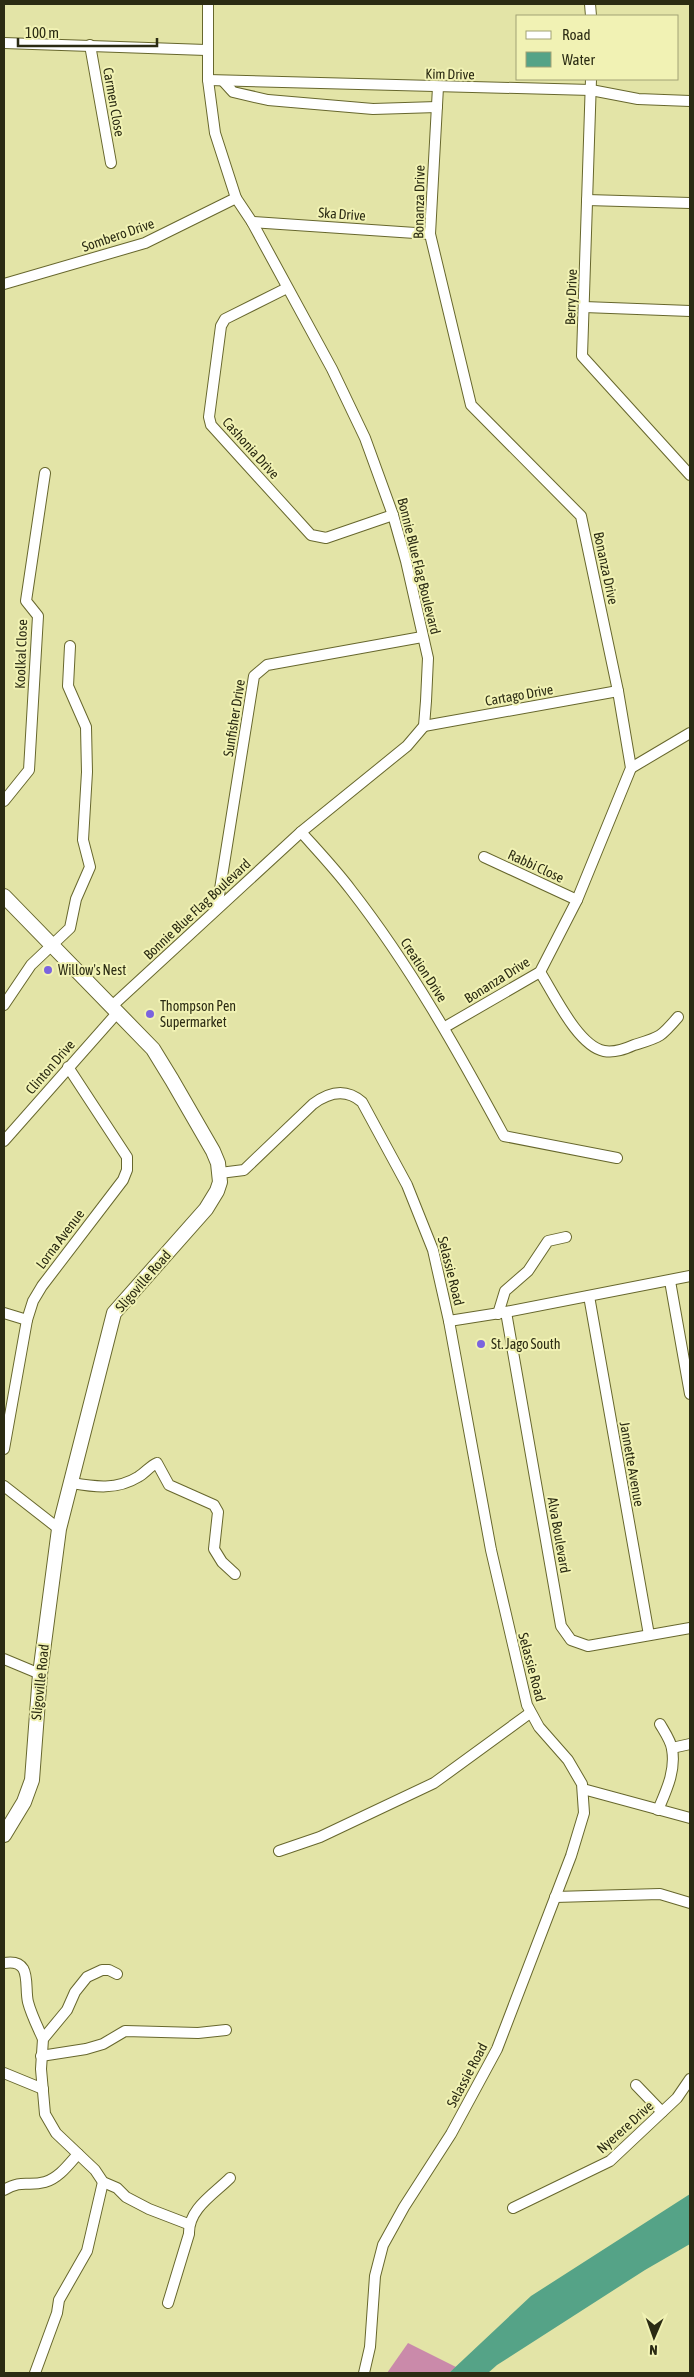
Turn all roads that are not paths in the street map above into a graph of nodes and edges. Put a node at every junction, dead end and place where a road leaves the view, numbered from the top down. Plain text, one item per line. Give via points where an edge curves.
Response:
1 (208, 4) edge
2 (4, 43) edge
3 (90, 45) junction
4 (206, 50) junction
5 (208, 80) junction
6 (591, 80) edge
7 (222, 81) junction
8 (438, 87) junction
9 (591, 90) junction
10 (690, 100) edge
11 (437, 107) junction
12 (111, 163) dead end
13 (236, 198) junction
14 (587, 200) junction
15 (690, 203) edge
16 (252, 222) junction
17 (430, 234) junction
18 (4, 284) edge
19 (287, 288) junction
20 (584, 308) junction
21 (690, 311) edge
22 (45, 473) dead end
23 (690, 475) edge
24 (394, 515) junction
25 (422, 636) junction
26 (70, 646) dead end
27 (618, 691) junction
28 (424, 726) junction
29 (690, 733) edge
30 (631, 768) junction
31 (4, 801) edge
32 (301, 832) junction
33 (484, 857) dead end
34 (5, 900) edge
35 (577, 900) junction
36 (217, 908) junction
37 (52, 945) junction
38 (540, 972) junction
39 (4, 1005) edge
40 (115, 1009) junction
41 (678, 1017) dead end
42 (445, 1027) junction
43 (68, 1067) junction
44 (4, 1141) edge
45 (617, 1158) dead end
46 (220, 1173) junction
47 (566, 1237) dead end
48 (690, 1276) edge
49 (670, 1281) junction
50 (589, 1296) junction
51 (4, 1313) edge
52 (502, 1313) junction
53 (27, 1320) junction
54 (449, 1321) junction
55 (690, 1394) edge
56 (4, 1449) edge
57 (72, 1483) junction
58 (4, 1486) edge
59 (59, 1529) junction
60 (235, 1574) dead end
61 (690, 1628) edge
62 (648, 1636) junction
63 (4, 1659) edge
64 (40, 1674) junction
65 (530, 1712) junction
66 (660, 1724) dead end
67 (690, 1744) edge
68 (672, 1748) junction
69 (583, 1789) junction
70 (658, 1810) junction
71 (690, 1818) edge
72 (4, 1834) edge
73 (279, 1851) dead end
74 (555, 1897) junction
75 (690, 1903) edge
76 (4, 1963) edge
77 (117, 1974) dead end
78 (226, 2030) dead end
79 (43, 2039) junction
80 (41, 2056) junction
81 (4, 2073) edge
82 (690, 2079) edge
83 (636, 2085) dead end
84 (43, 2089) junction
85 (662, 2112) junction
86 (78, 2154) junction
87 (230, 2178) dead end
88 (103, 2182) junction
89 (4, 2190) edge
90 (513, 2208) dead end
91 (188, 2224) junction
92 (168, 2303) dead end
93 (35, 2373) edge
94 (364, 2373) edge

1 - 4 street, Bonnie Blue Flag Boulevard
2 - 3 street
3 - 4 street
3 - 12 street, Carmen Close
4 - 5 street, Bonnie Blue Flag Boulevard
5 - 7 street, Kim Drive
5 - 13 street, Bonnie Blue Flag Boulevard via 215,133
6 - 9 street, Berry Drive
7 - 8 street, Kim Drive
7 - 11 street via 233,92 268,100 373,109
8 - 9 street, Kim Drive
8 - 11 street, Bonanza Drive
9 - 10 street, Kim Drive via 638,99
9 - 14 street, Berry Drive
11 - 17 street, Bonanza Drive
13 - 16 street, Bonnie Blue Flag Boulevard
13 - 18 street, Sombero Drive via 145,243
14 - 15 street
14 - 20 street, Berry Drive
16 - 17 street, Ska Drive
16 - 19 street, Bonnie Blue Flag Boulevard
17 - 27 street, Bonanza Drive via 471,405 581,516
19 - 24 street, Bonnie Blue Flag Boulevard via 332,369 365,438
19 - 24 street, Cashonia Drive via 224,319 210,425 311,535 326,538
20 - 21 street
20 - 23 street, Berry Drive via 582,356
22 - 31 street, Koolkal Close via 26,600 38,616 29,770
24 - 25 street, Bonnie Blue Flag Boulevard
25 - 28 street, Bonnie Blue Flag Boulevard via 428,658
25 - 36 street, Sunfisher Drive via 267,665 258,670 254,676
26 - 37 street via 68,686 86,727 83,840 90,867 76,899 70,928
27 - 28 street, Cartago Drive
27 - 30 street, Bonanza Drive
28 - 32 street, Bonnie Blue Flag Boulevard via 407,746
29 - 30 street
30 - 35 street, Bonanza Drive
32 - 36 street, Bonnie Blue Flag Boulevard
32 - 42 street, Creation Drive via 351,889
33 - 35 street, Rabbi Close
34 - 37 street
35 - 38 street, Bonanza Drive
36 - 40 street, Bonnie Blue Flag Boulevard
37 - 39 street via 31,965
37 - 40 street
38 - 41 street via 581,1036 592,1046 605,1051 618,1051 661,1036
38 - 42 street, Bonanza Drive
40 - 43 street, Clinton Drive
40 - 46 street via 153,1049 214,1151
42 - 45 street, Creation Drive via 504,1136
43 - 44 street, Clinton Drive
43 - 53 street, Lorna Avenue via 127,1158 127,1170 123,1180 42,1286
46 - 54 street, Selassie Road via 244,1170 324,1095 343,1093 357,1098 407,1184 422,1217
46 - 57 street, Sligoville Road via 217,1192 206,1209 114,1312
47 - 52 street via 548,1241 528,1271 505,1291
48 - 49 street
49 - 50 street
49 - 55 street
50 - 52 street
50 - 62 street, Jannette Avenue
51 - 53 street
52 - 54 street
52 - 62 street, Alva Boulevard via 561,1626 571,1640 588,1646
53 - 56 street, Lorna Avenue
54 - 65 street, Selassie Road via 491,1550
57 - 59 street, Sligoville Road
57 - 60 street via 91,1487 128,1484 158,1463 169,1485 214,1505 218,1512 214,1549
58 - 59 street
59 - 64 street, Sligoville Road
61 - 62 street, Alva Boulevard
63 - 64 street
64 - 72 street, Sligoville Road via 32,1780 24,1802
65 - 69 street, Selassie Road via 568,1760
65 - 73 street via 434,1783 320,1837
66 - 68 street
67 - 68 street
68 - 70 street via 673,1767 669,1785
69 - 70 street
69 - 74 street, Selassie Road via 584,1813
70 - 71 street
74 - 75 street via 660,1894
74 - 94 street, Selassie Road via 486,2072 383,2245 376,2270 370,2347
76 - 79 street via 16,1963 22,1967 28,1987 28,2005
77 - 79 street via 102,1970 88,1977
78 - 80 street via 198,2033 125,2031 103,2044
79 - 80 street
80 - 84 street
81 - 84 street
82 - 85 street, Nyerere Drive
83 - 85 street
84 - 86 street via 45,2114 50,2124
85 - 90 street, Nyerere Drive via 610,2162
86 - 88 street
86 - 89 street via 58,2175 46,2182 21,2182
87 - 91 street via 207,2196
88 - 91 street via 149,2209
88 - 93 street via 87,2250 59,2300 58,2313
91 - 92 street via 189,2234

